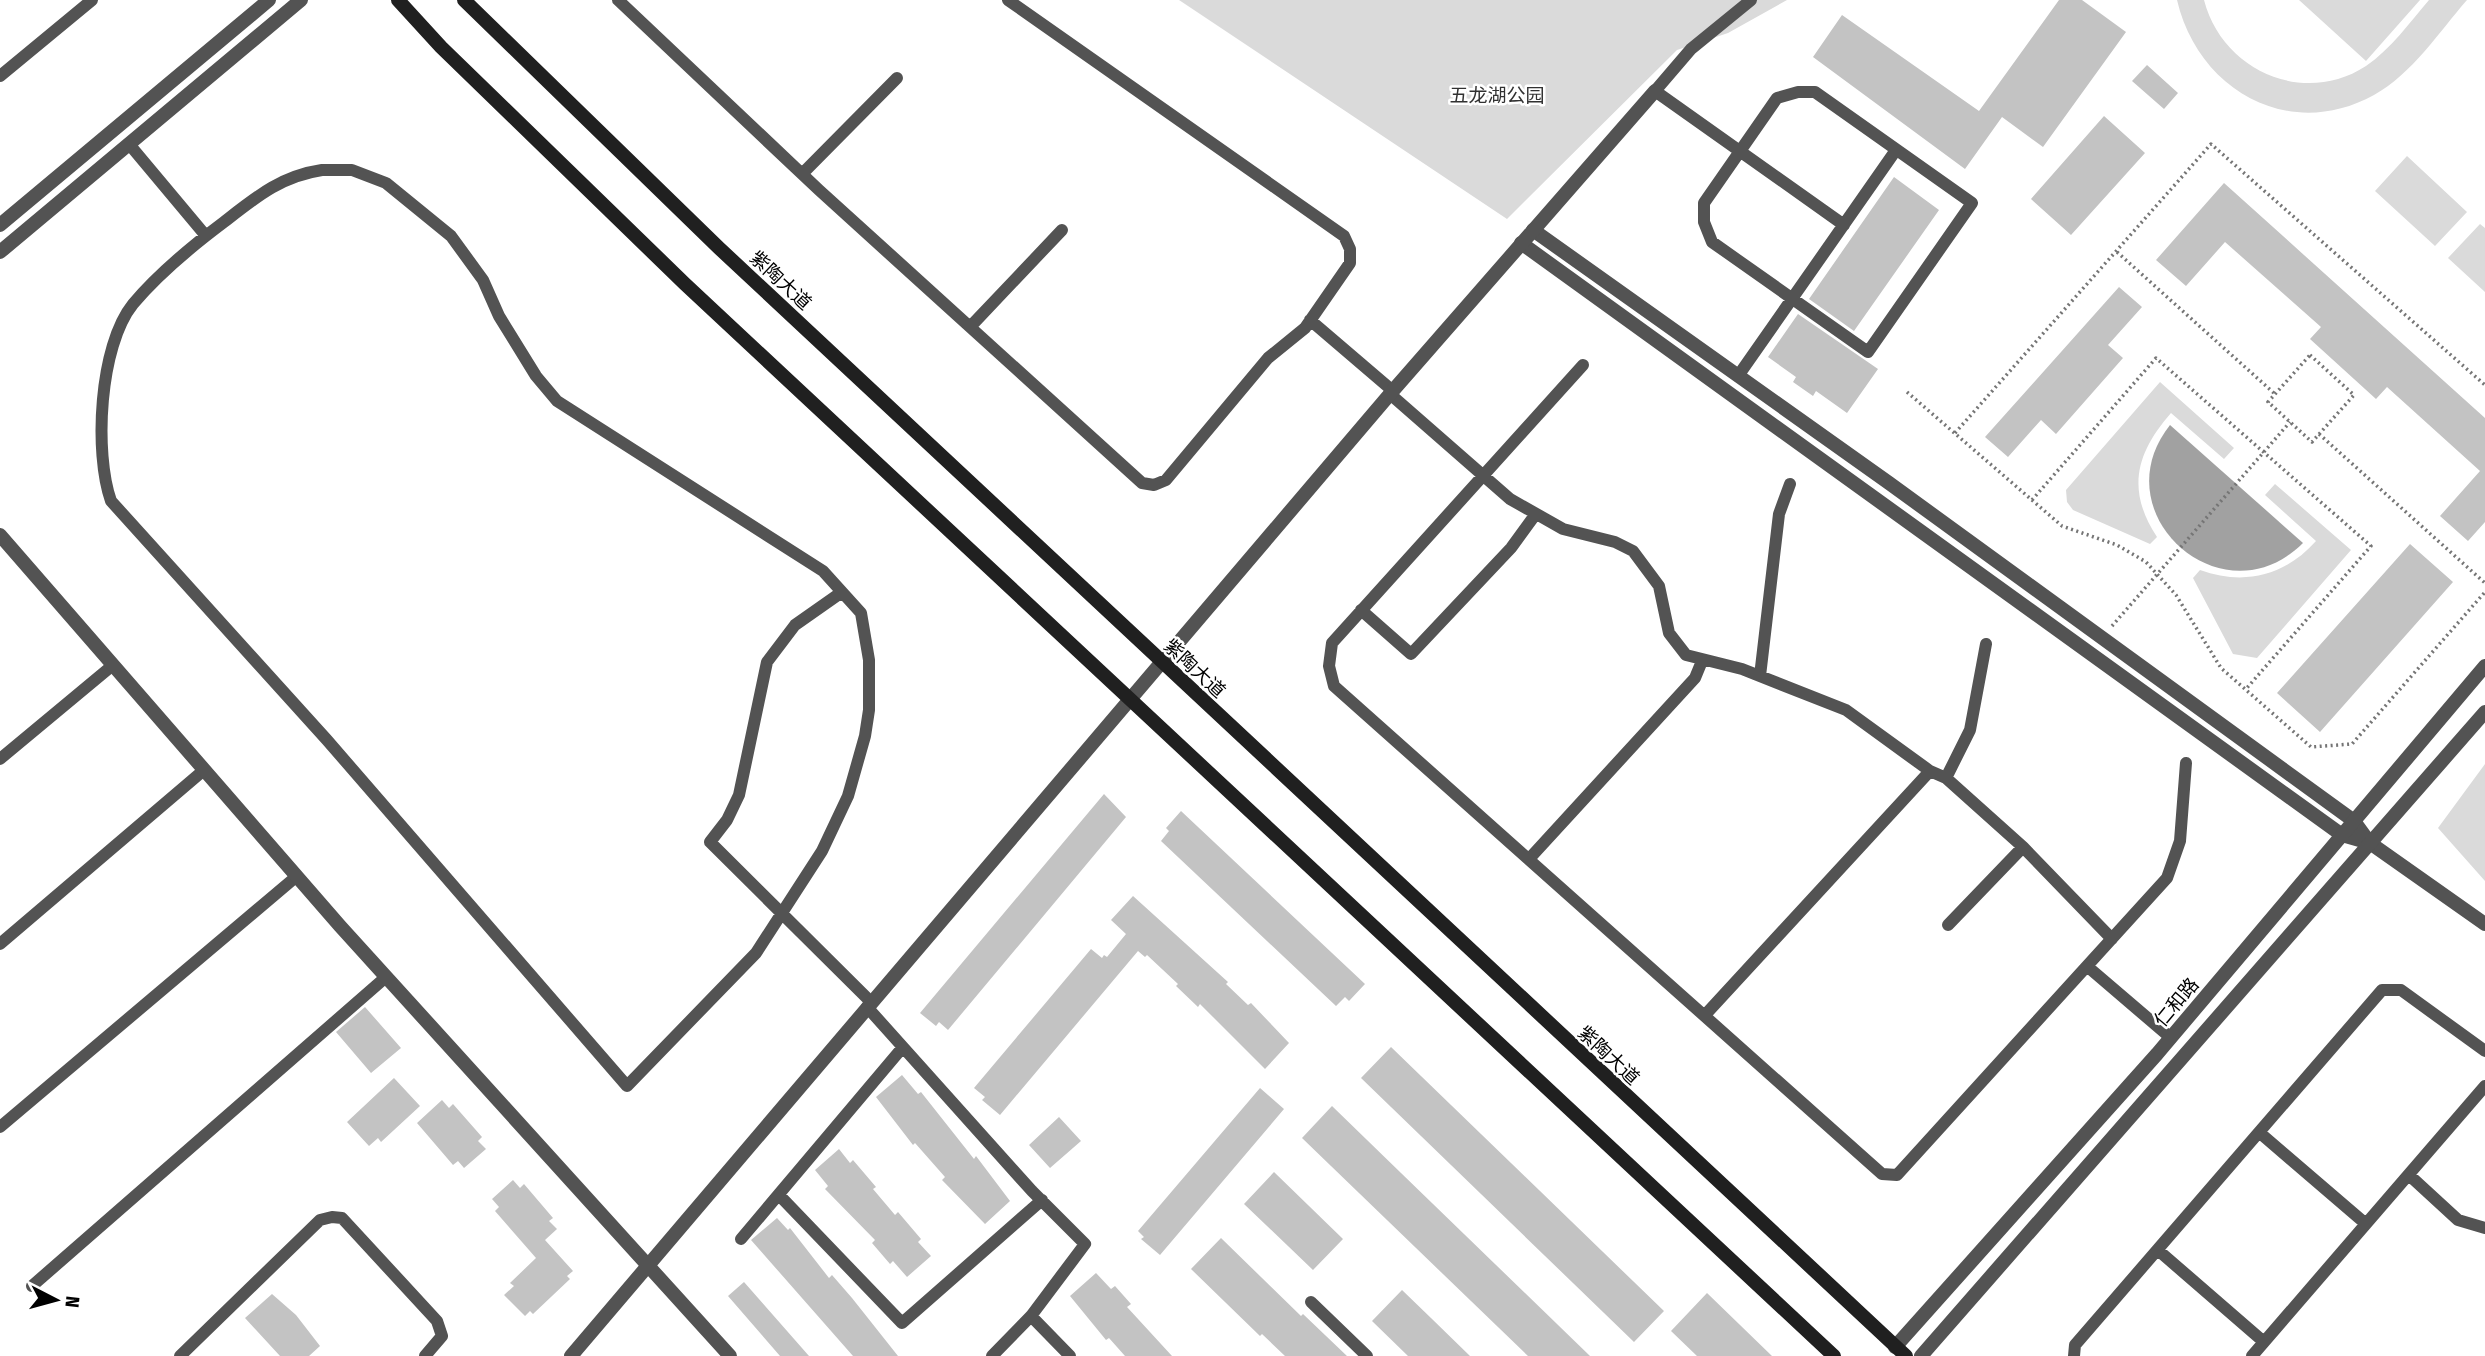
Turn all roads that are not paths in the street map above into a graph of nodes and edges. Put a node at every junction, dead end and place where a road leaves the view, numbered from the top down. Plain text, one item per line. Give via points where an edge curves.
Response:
1 (92, 0) edge
2 (269, 0) edge
3 (301, 0) edge
4 (398, 0) edge
5 (464, 0) edge
6 (618, 0) edge
7 (1008, 0) edge
8 (1751, 0) edge
9 (0, 76) edge
10 (897, 78) dead end
11 (1655, 91) junction
12 (130, 144) junction
13 (1896, 150) junction
14 (1740, 151) junction
15 (802, 174) junction
16 (0, 225) edge
17 (1844, 225) junction
18 (1062, 230) dead end
19 (1533, 230) junction
20 (205, 236) junction
21 (1521, 243) junction
22 (0, 251) edge
23 (1792, 299) junction
24 (1310, 320) junction
25 (971, 327) junction
26 (1583, 365) dead end
27 (1738, 376) junction
28 (1392, 393) junction
29 (1483, 475) junction
30 (1790, 484) dead end
31 (1535, 514) junction
32 (0, 535) edge
33 (842, 592) junction
34 (1361, 610) junction
35 (1986, 644) dead end
36 (1702, 661) junction
37 (1161, 663) junction
38 (113, 665) junction
39 (2485, 666) edge
40 (1760, 676) junction
41 (1129, 700) junction
42 (2485, 712) edge
43 (0, 758) edge
44 (2186, 763) dead end
45 (204, 770) junction
46 (1930, 771) junction
47 (1946, 778) junction
48 (2354, 821) junction
49 (2342, 835) junction
50 (2370, 844) junction
51 (2023, 847) junction
52 (1529, 859) junction
53 (296, 876) junction
54 (782, 914) junction
55 (2485, 924) edge
56 (1948, 925) dead end
57 (2112, 939) junction
58 (0, 944) edge
59 (2088, 967) junction
60 (386, 977) junction
61 (869, 1005) junction
62 (1704, 1015) junction
63 (2171, 1038) junction
64 (903, 1047) junction
65 (2485, 1051) edge
66 (2485, 1086) edge
67 (0, 1128) edge
68 (2260, 1133) junction
69 (2409, 1175) junction
70 (779, 1195) junction
71 (1042, 1200) junction
72 (2366, 1224) junction
73 (2485, 1228) edge
74 (741, 1239) dead end
75 (2159, 1251) junction
76 (648, 1265) junction
77 (32, 1286) dead end
78 (1311, 1301) dead end
79 (1031, 1316) junction
80 (2264, 1342) junction
81 (1896, 1353) edge
82 (180, 1356) edge
83 (425, 1356) edge
84 (571, 1356) edge
85 (730, 1356) edge
86 (992, 1356) edge
87 (1070, 1356) edge
88 (1367, 1356) edge
89 (1834, 1356) edge
90 (1921, 1356) edge
91 (2074, 1356) edge
92 (2252, 1356) edge

1 - 9 lane
2 - 16 street
3 - 12 street
4 - 41 main road via 584,187
5 - 37 main road, 紫陶大道 via 719,248
6 - 15 lane
7 - 24 lane via 1344,236 1350,263
8 - 11 lane via 1691,49
10 - 15 lane
11 - 14 lane
11 - 19 street
12 - 20 lane
12 - 22 street
13 - 14 lane via 1815,92 1807,92 1777,97
13 - 17 lane
13 - 23 lane via 1972,203 1924,272 1868,352
14 - 17 lane
14 - 23 lane via 1703,203 1707,232 1712,242
15 - 25 lane
17 - 23 lane
18 - 25 lane
19 - 21 street
19 - 27 street
20 - 33 lane via 289,177 352,170 386,183 452,236 483,280 536,376 557,401 823,570
20 - 54 lane via 131,306 113,347 104,388 100,457 111,501 327,740 627,1086 756,953
21 - 28 street
21 - 49 street
23 - 27 lane
24 - 25 lane via 1268,358 1166,480 1154,485 1142,483
24 - 28 lane
26 - 29 lane
27 - 48 street
28 - 29 lane
28 - 37 street
29 - 31 lane
29 - 34 lane
30 - 40 lane via 1779,514
31 - 34 lane via 1511,548 1411,654
31 - 36 lane via 1633,551 1659,586 1673,641
32 - 38 street
33 - 54 lane via 861,613 866,636 870,683 865,736 835,824
33 - 54 lane via 795,625 767,662 739,795 710,842
34 - 52 lane via 1332,643 1329,666 1334,686
35 - 47 lane via 1970,730
36 - 40 lane
36 - 52 lane via 1695,678
37 - 41 street
37 - 81 main road, 紫陶大道
38 - 43 lane
38 - 45 street
39 - 48 street, 仁和路
40 - 46 lane via 1846,710
41 - 61 street
41 - 89 main road
42 - 50 street
44 - 57 lane via 2182,827 2172,867
45 - 53 street
45 - 58 lane
46 - 47 lane
46 - 62 lane
47 - 51 lane
48 - 49 street, 仁和路
48 - 50 street
49 - 50 street
49 - 63 street, 仁和路
50 - 55 street
50 - 90 street
51 - 56 lane
51 - 57 lane
52 - 62 lane
53 - 60 street
53 - 67 lane
54 - 61 lane
57 - 59 lane
59 - 62 lane via 1897,1175 1882,1174
59 - 63 lane
60 - 76 street
60 - 77 lane
61 - 64 lane
61 - 76 street
63 - 81 street, 仁和路
64 - 70 lane
64 - 71 lane
65 - 68 lane via 2401,990 2382,990
66 - 69 lane
68 - 72 lane
68 - 75 lane
69 - 72 lane
69 - 73 lane via 2458,1220
70 - 71 lane via 902,1323
70 - 74 lane
71 - 79 lane via 1085,1244
72 - 80 lane
75 - 80 lane
75 - 91 lane via 2075,1345
76 - 84 street
76 - 85 street
78 - 88 lane
79 - 86 lane
79 - 87 lane
80 - 92 lane
82 - 83 lane via 320,1220 332,1217 342,1218 437,1321 442,1336

